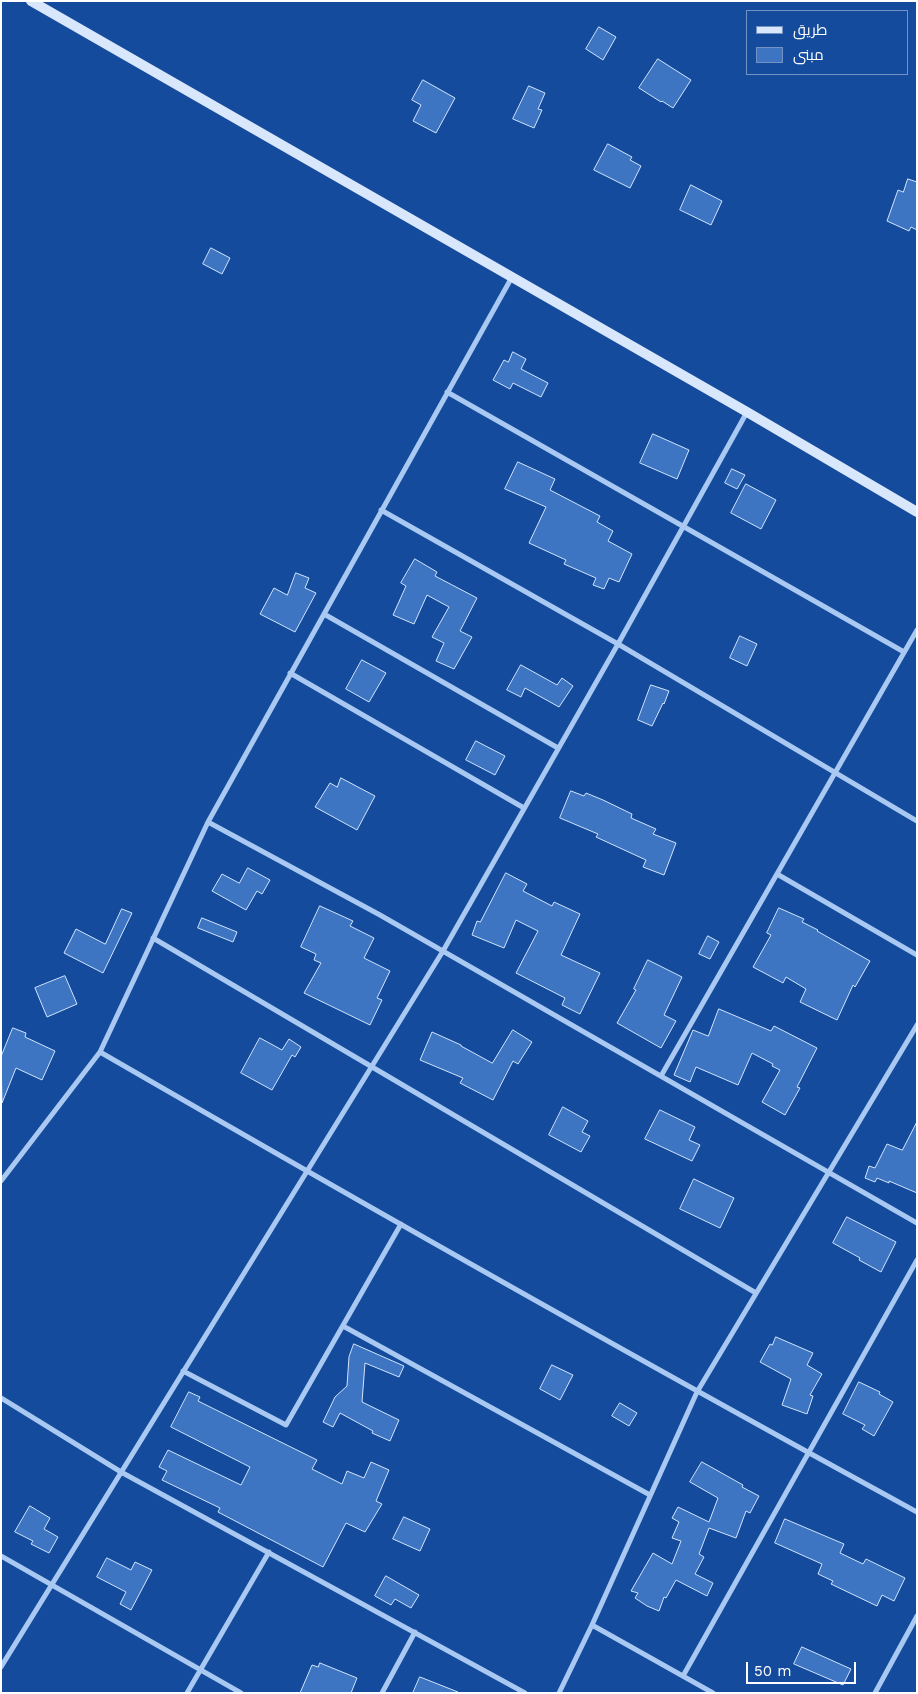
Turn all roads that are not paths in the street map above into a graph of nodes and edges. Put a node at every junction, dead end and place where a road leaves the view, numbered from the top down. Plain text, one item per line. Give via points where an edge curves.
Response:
1 (30, 1) edge
2 (512, 277) junction
3 (448, 392) junction
4 (747, 412) junction
5 (382, 510) junction
6 (917, 512) edge
7 (684, 526) junction
8 (324, 614) junction
9 (917, 630) edge
10 (618, 644) junction
11 (904, 652) junction
12 (290, 673) junction
13 (558, 748) junction
14 (835, 773) junction
15 (524, 808) junction
16 (917, 821) edge
17 (208, 822) junction
18 (777, 874) junction
19 (153, 938) junction
20 (443, 951) junction
21 (917, 955) edge
22 (917, 1025) edge
23 (100, 1052) junction
24 (371, 1066) junction
25 (661, 1076) junction
26 (307, 1172) junction
27 (828, 1172) junction
28 (1, 1181) edge
29 (917, 1223) edge
30 (401, 1224) junction
31 (917, 1260) edge
32 (756, 1293) junction
33 (342, 1326) junction
34 (184, 1371) junction
35 (697, 1392) junction
36 (1, 1398) edge
37 (808, 1453) junction
38 (121, 1472) junction
39 (650, 1495) junction
40 (917, 1512) edge
41 (269, 1552) junction
42 (1, 1556) edge
43 (52, 1585) junction
44 (917, 1616) edge
45 (592, 1625) junction
46 (415, 1632) junction
47 (1, 1666) edge
48 (201, 1670) junction
49 (683, 1676) junction
50 (187, 1693) edge
51 (241, 1693) edge
52 (382, 1693) edge
53 (525, 1693) edge
54 (559, 1693) edge
55 (712, 1693) edge
56 (874, 1693) edge

1 - 2 main road
2 - 3 street
2 - 4 main road
3 - 5 street
3 - 7 street
4 - 6 main road
4 - 7 street
5 - 8 street
5 - 10 street
7 - 10 street
7 - 11 street
8 - 12 street
8 - 13 street
9 - 11 street
10 - 13 street
10 - 14 street
11 - 14 street
12 - 15 street
12 - 17 street
13 - 15 street
14 - 16 street
14 - 18 street
15 - 20 street
17 - 19 street
17 - 20 street
18 - 21 street
18 - 25 street
19 - 23 street
19 - 24 street
20 - 24 street
20 - 25 street
22 - 27 street
23 - 26 street
23 - 28 street
24 - 26 street
24 - 32 street
25 - 27 street
26 - 30 street
26 - 34 street
27 - 29 street
27 - 32 street
30 - 33 street
30 - 35 street
31 - 37 street
32 - 35 street
33 - 34 street via 286,1425
33 - 39 street
34 - 38 street
35 - 37 street
35 - 39 street
36 - 38 street
37 - 40 street
37 - 49 street
38 - 41 street
38 - 43 street
39 - 45 street
41 - 46 street
41 - 48 street
42 - 43 street
43 - 47 street
43 - 48 street
44 - 56 street
45 - 49 street
45 - 54 street
46 - 52 street
46 - 53 street
48 - 50 street
48 - 51 street
49 - 55 street

